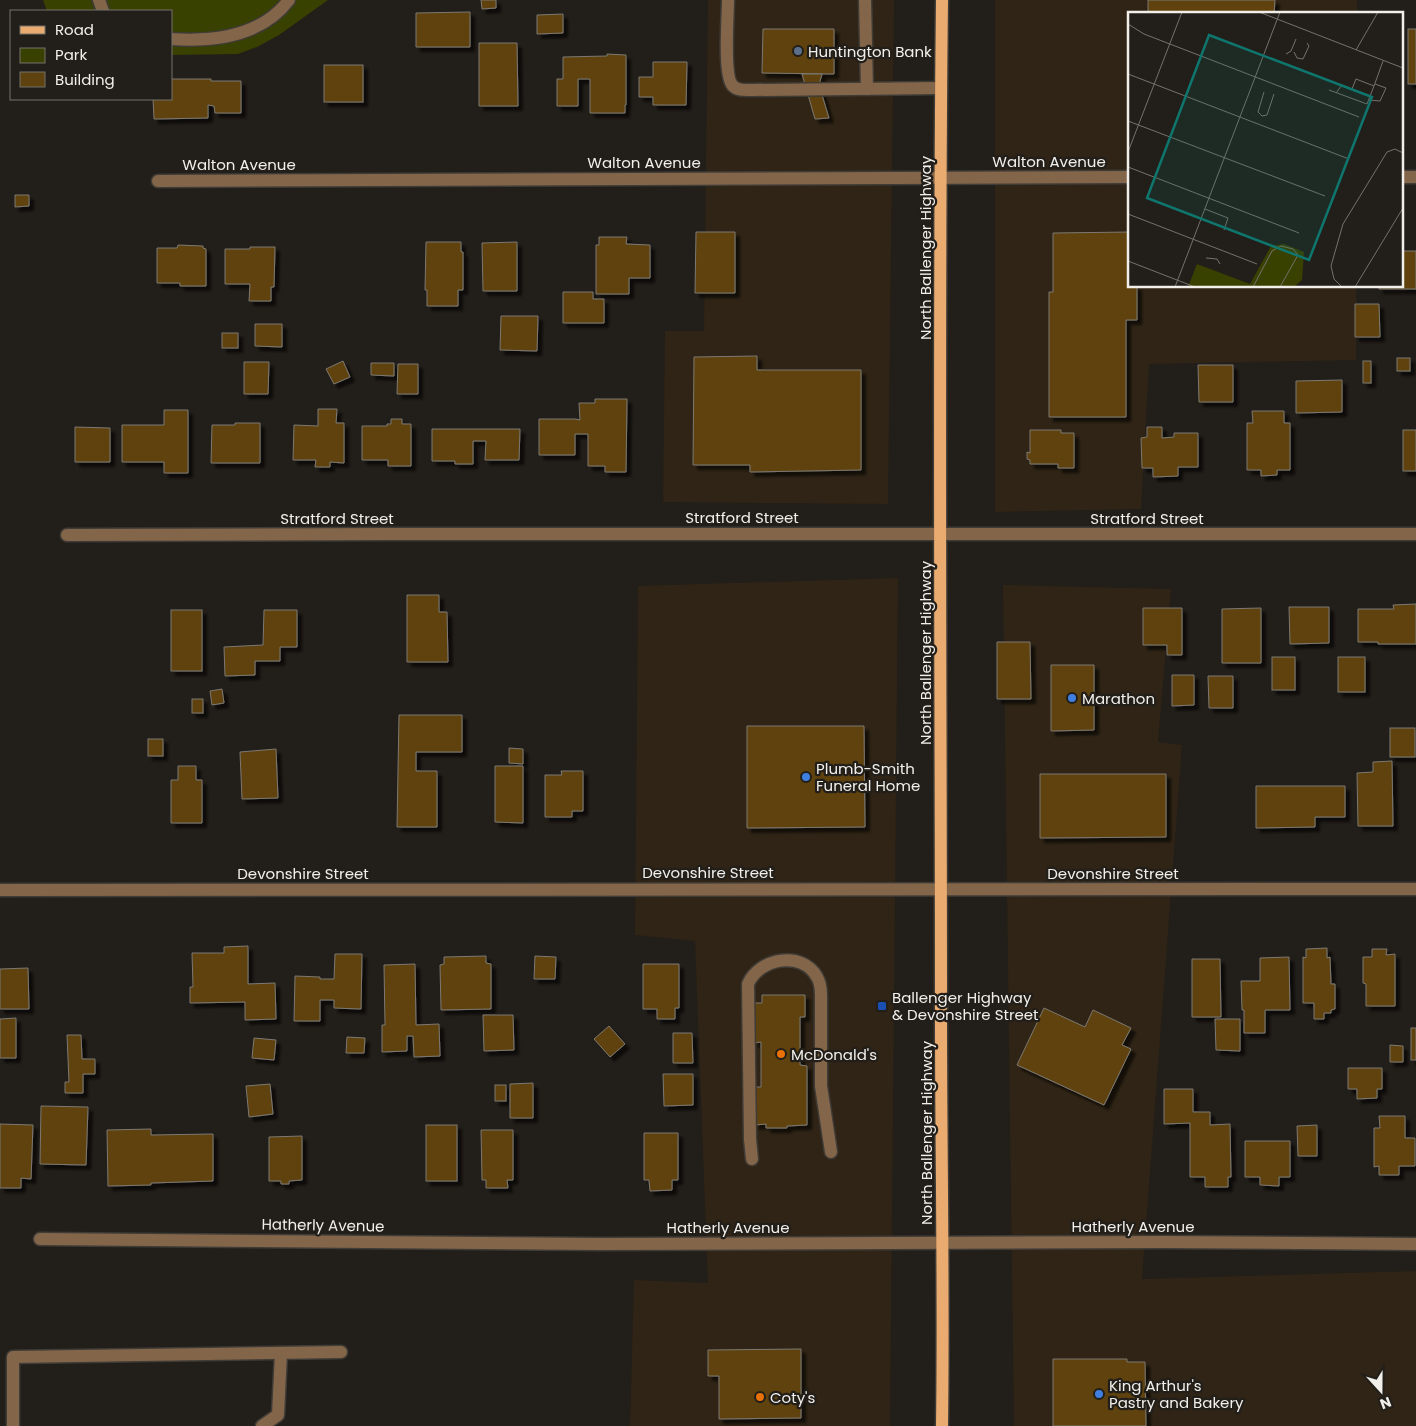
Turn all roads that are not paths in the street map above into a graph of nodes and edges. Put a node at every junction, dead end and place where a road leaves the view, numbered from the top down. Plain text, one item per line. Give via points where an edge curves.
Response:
1 (289, 0) edge
2 (728, 0) edge
3 (865, 0) edge
4 (942, 0) edge
5 (172, 39) edge
6 (941, 88) junction
7 (866, 89) junction
8 (1128, 177) edge
9 (941, 178) junction
10 (158, 180) dead end
11 (941, 534) junction
12 (1416, 534) edge
13 (67, 535) dead end
14 (942, 889) junction
15 (1416, 889) edge
16 (0, 890) edge
17 (831, 1152) dead end
18 (752, 1159) dead end
19 (40, 1239) dead end
20 (943, 1243) junction
21 (1416, 1244) edge
22 (341, 1352) dead end
23 (281, 1353) junction
24 (6, 1398) edge
25 (13, 1426) edge
26 (262, 1426) edge
27 (942, 1426) edge

1 - 5 street via 271,19 246,32 206,39
2 - 7 street via 727,69 730,82 737,89
3 - 7 street
4 - 6 main road, North Ballenger Highway
6 - 7 street
6 - 9 main road, North Ballenger Highway
8 - 9 street, Walton Avenue
9 - 10 street, Walton Avenue
9 - 11 main road, North Ballenger Highway
11 - 12 street, Stratford Street
11 - 13 street, Stratford Street
11 - 14 main road, North Ballenger Highway
14 - 15 street, Devonshire Street
14 - 16 street, Devonshire Street
14 - 20 main road, North Ballenger Highway
17 - 18 street via 821,1086 819,981 809,967 796,961 781,960 759,969 748,984
19 - 20 street, Hatherly Avenue via 602,1244
20 - 21 street, Hatherly Avenue
20 - 27 main road, North Ballenger Highway
22 - 23 street
23 - 24 street via 12,1357
23 - 26 street via 278,1415
24 - 25 street

